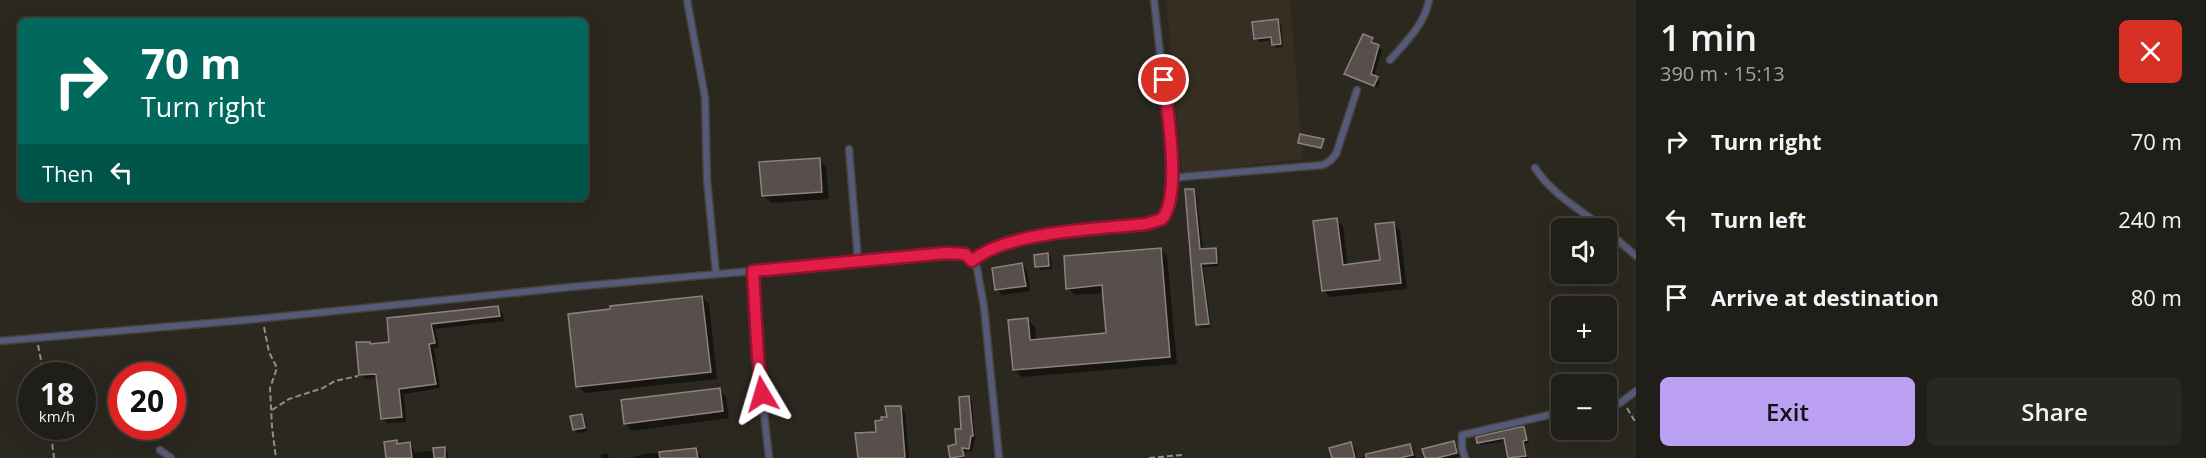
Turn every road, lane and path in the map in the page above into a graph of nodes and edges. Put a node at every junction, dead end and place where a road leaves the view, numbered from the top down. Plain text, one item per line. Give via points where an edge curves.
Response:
1 (687, 0) edge
2 (1154, 0) edge
3 (1429, 0) edge
4 (1390, 60) dead end
5 (1357, 90) dead end
6 (849, 149) dead end
7 (1535, 168) dead end
8 (1172, 179) junction
9 (1590, 218) edge
10 (1617, 239) edge
11 (1636, 256) edge
12 (858, 261) junction
13 (972, 261) junction
14 (753, 271) junction
15 (716, 274) junction
16 (262, 318) junction
17 (37, 338) junction
18 (0, 341) edge
19 (42, 362) edge
20 (358, 376) dead end
21 (1636, 391) edge
22 (1622, 402) junction
23 (1617, 404) edge
24 (272, 410) junction
25 (1551, 415) edge
26 (1636, 423) edge
27 (52, 440) edge
28 (160, 450) dead end
29 (1182, 455) dead end
30 (54, 458) edge
31 (171, 458) edge
32 (276, 458) edge
33 (769, 458) edge
34 (999, 458) edge
35 (1149, 458) edge
36 (1465, 458) edge

1 - 15 lane via 705,97 707,180
2 - 8 lane
3 - 4 lane via 1416,29
5 - 8 lane via 1336,154 1323,165
6 - 12 lane
7 - 9 lane via 1562,198
8 - 13 lane via 1166,214 1153,223 1024,238 984,252
10 - 11 lane
12 - 13 lane via 946,253 965,254
12 - 14 lane
13 - 34 lane via 977,268 984,308
14 - 15 lane
14 - 33 lane
15 - 16 lane
16 - 17 lane
16 - 24 path via 269,352 277,368 270,385
17 - 18 lane
17 - 19 path
20 - 24 path via 289,399
21 - 22 lane
22 - 23 lane
22 - 26 path
24 - 32 path
25 - 36 lane via 1462,435
27 - 30 path
28 - 31 lane
29 - 35 path

